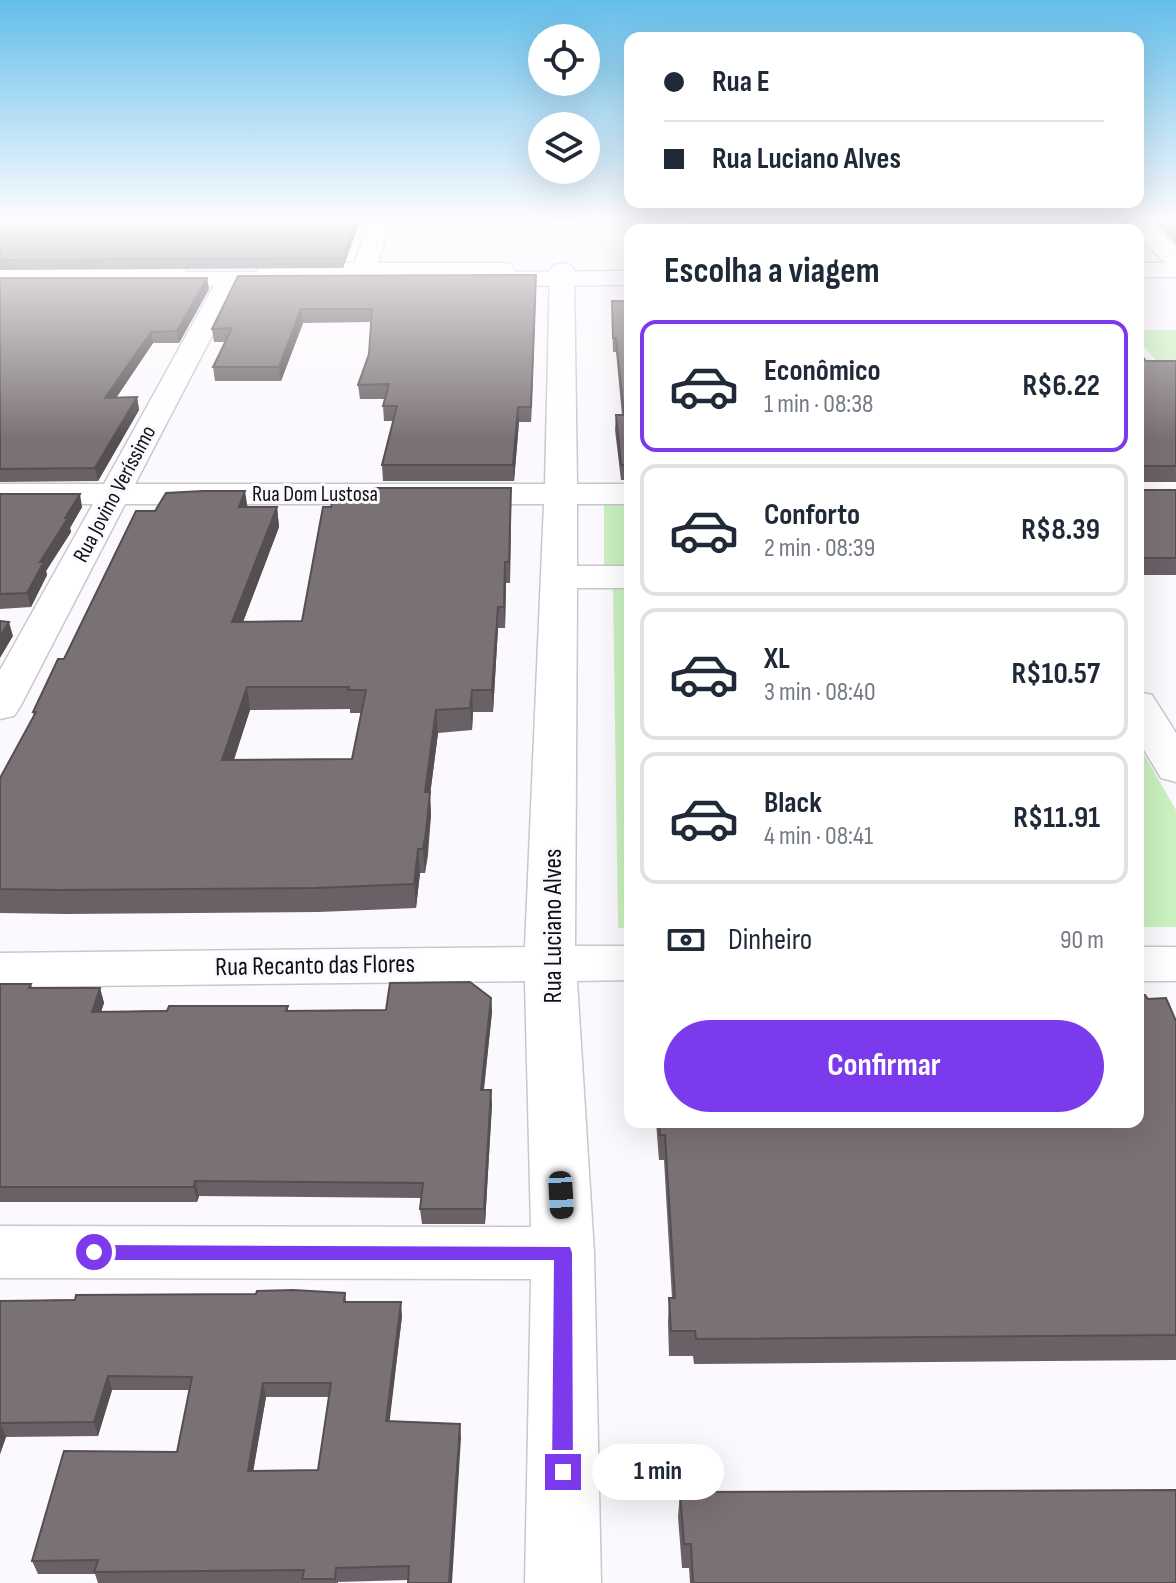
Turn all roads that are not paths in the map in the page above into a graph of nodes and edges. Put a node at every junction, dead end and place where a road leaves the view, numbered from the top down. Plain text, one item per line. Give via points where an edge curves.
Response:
1 (223, 292) edge
2 (562, 292) edge
3 (115, 493) junction
4 (0, 494) edge
5 (561, 494) junction
6 (624, 494) edge
7 (559, 577) junction
8 (624, 577) edge
9 (49, 621) junction
10 (12, 622) edge
11 (0, 707) edge
12 (1144, 714) edge
13 (1176, 769) edge
14 (550, 962) junction
15 (624, 963) edge
16 (1144, 964) edge
17 (1176, 964) edge
18 (0, 970) edge
19 (0, 1252) edge
20 (563, 1253) junction
21 (563, 1583) edge

1 - 3 street, Rua Jovino Veríssimo
2 - 5 street, Rua Luciano Alves
3 - 4 street, Rua Dom Lustosa
3 - 5 street, Rua Dom Lustosa
3 - 9 street, Rua Jovino Veríssimo
5 - 6 street, Rua Dom Lustosa
5 - 7 street, Rua Luciano Alves
7 - 8 street
7 - 14 street, Rua Luciano Alves
9 - 10 street
9 - 11 street, Rua Jovino Veríssimo
12 - 13 street
14 - 15 street, Rua Recanto das Flores
14 - 18 street, Rua Recanto das Flores
14 - 20 street, Rua Luciano Alves
16 - 17 street
19 - 20 street
20 - 21 street, Rua Luciano Alves

